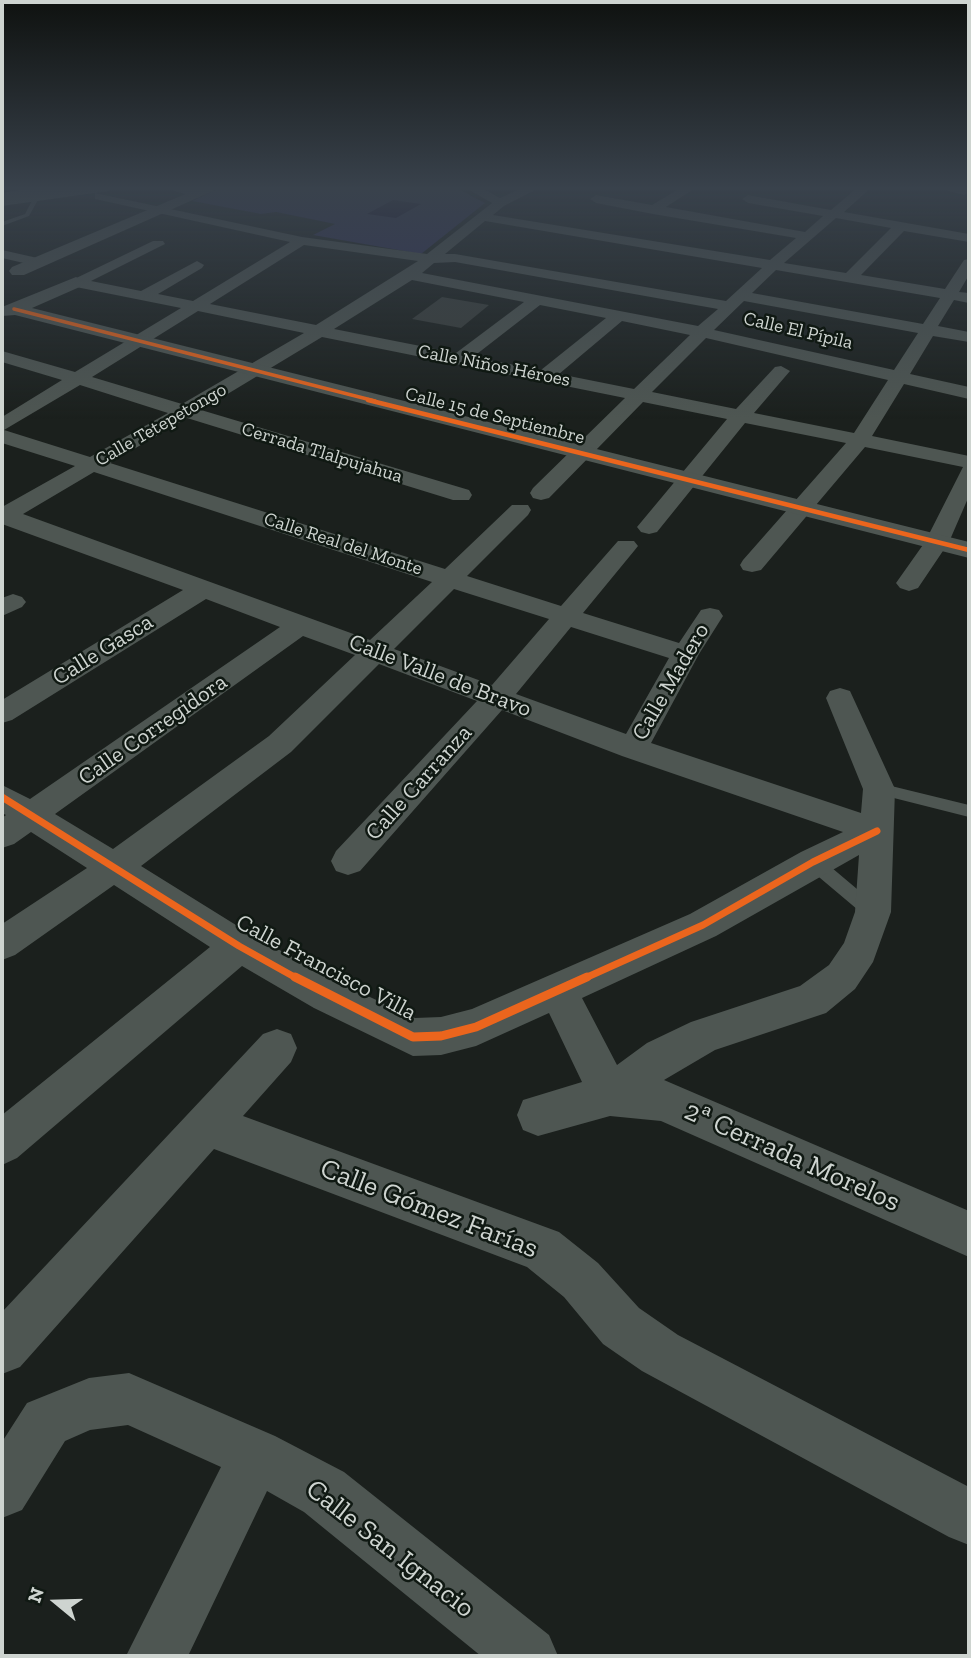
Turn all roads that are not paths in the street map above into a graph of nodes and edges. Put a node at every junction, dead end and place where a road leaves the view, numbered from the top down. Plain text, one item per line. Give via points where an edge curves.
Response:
1 (32, 264) edge
2 (114, 264) edge
3 (201, 264) edge
4 (240, 264) edge
5 (263, 264) edge
6 (424, 264) edge
7 (496, 264) edge
8 (769, 264) edge
9 (863, 264) edge
10 (968, 264) edge
11 (773, 265) junction
12 (259, 267) junction
13 (7, 275) edge
14 (410, 275) junction
15 (850, 278) junction
16 (76, 282) junction
17 (952, 295) junction
18 (143, 296) junction
19 (969, 298) edge
20 (537, 300) junction
21 (735, 301) junction
22 (197, 306) junction
23 (8, 311) edge
24 (620, 315) junction
25 (318, 330) junction
26 (930, 330) junction
27 (702, 332) junction
28 (969, 337) edge
29 (137, 342) junction
30 (2, 356) edge
31 (459, 359) junction
32 (254, 371) junction
33 (782, 371) dead end
34 (545, 376) junction
35 (899, 376) junction
36 (79, 379) junction
37 (969, 393) edge
38 (638, 395) junction
39 (183, 412) junction
40 (740, 416) junction
41 (2, 425) edge
42 (2, 436) edge
43 (860, 440) junction
44 (579, 454) junction
45 (969, 461) edge
46 (92, 465) junction
47 (969, 472) edge
48 (688, 481) junction
49 (461, 495) dead end
50 (802, 508) junction
51 (3, 515) edge
52 (649, 527) dead end
53 (937, 542) junction
54 (626, 546) dead end
55 (969, 550) edge
56 (752, 565) dead end
57 (448, 578) junction
58 (909, 583) dead end
59 (205, 588) junction
60 (566, 615) junction
61 (710, 616) dead end
62 (302, 624) junction
63 (373, 650) junction
64 (685, 654) junction
65 (497, 697) junction
66 (840, 698) dead end
67 (2, 713) edge
68 (633, 748) junction
69 (879, 789) junction
70 (2, 797) edge
71 (969, 811) edge
72 (32, 815) junction
73 (877, 831) junction
74 (2, 835) edge
75 (348, 860) dead end
76 (813, 862) junction
77 (116, 866) junction
78 (873, 912) junction
79 (2, 944) edge
80 (239, 946) junction
81 (558, 990) junction
82 (277, 1048) dead end
83 (610, 1095) junction
84 (538, 1115) dead end
85 (206, 1124) junction
86 (2, 1143) edge
87 (969, 1234) edge
88 (2, 1349) edge
89 (46, 1424) edge
90 (256, 1455) junction
91 (2, 1490) edge
92 (969, 1517) edge
93 (156, 1656) edge
94 (528, 1656) edge

1 - 13 street
2 - 16 street
3 - 18 street
4 - 12 street
5 - 12 street
6 - 14 street, Calle Tetepetongo
7 - 21 street
8 - 11 street
9 - 15 street
10 - 17 street
11 - 15 street
11 - 21 street
12 - 22 street
13 - 16 street, Calle Niños Héroes
14 - 20 street, Calle El Pípila
14 - 25 street, Calle Tetepetongo
15 - 17 street
16 - 18 street, Calle Niños Héroes
16 - 23 street
17 - 19 street
17 - 26 street
18 - 22 street, Calle Niños Héroes
20 - 24 street, Calle El Pípila
20 - 31 street
21 - 26 street
21 - 27 street
22 - 25 street, Calle Niños Héroes
22 - 29 street
23 - 29 street, Calle 15 de Septiembre
24 - 27 street, Calle El Pípila
24 - 34 street
25 - 31 street, Calle Niños Héroes
25 - 32 street, Calle Tetepetongo
26 - 28 street
26 - 35 street
27 - 35 street, Calle El Pípila
27 - 38 street
29 - 32 street, Calle 15 de Septiembre
29 - 36 street
30 - 36 street
31 - 34 street, Calle Niños Héroes
32 - 39 street, Calle Tetepetongo
32 - 44 street, Calle 15 de Septiembre
33 - 40 street
34 - 38 street, Calle Niños Héroes
35 - 37 street, Calle El Pípila
35 - 43 street
36 - 39 street, Cerrada Tlalpujahua
36 - 41 street
38 - 40 street, Calle Niños Héroes
38 - 44 street
39 - 46 street, Calle Tetepetongo
39 - 49 street, Cerrada Tlalpujahua
40 - 43 street, Calle Niños Héroes
40 - 48 street
42 - 46 street, Calle Real del Monte
43 - 45 street, Calle Niños Héroes
43 - 50 street
44 - 48 street, Calle 15 de Septiembre
44 - 57 street
46 - 51 street, Calle Tetepetongo
46 - 57 street, Calle Real del Monte
47 - 53 street
48 - 50 street, Calle 15 de Septiembre
48 - 52 street
50 - 53 street, Calle 15 de Septiembre
50 - 56 street
51 - 59 street, Calle Valle de Bravo
53 - 55 street, Calle 15 de Septiembre
53 - 58 street
54 - 60 street, Calle Carranza
57 - 60 street, Calle Real del Monte
57 - 63 street
59 - 62 street, Calle Valle de Bravo
59 - 67 street, Calle Gasca
60 - 64 street, Calle Real del Monte
60 - 65 street, Calle Carranza
61 - 64 street, Calle Madero
62 - 63 street, Calle Valle de Bravo
62 - 72 street, Calle Corregidora
63 - 65 street, Calle Valle de Bravo
63 - 77 street via 280,744
64 - 68 street, Calle Madero
65 - 68 street, Calle Valle de Bravo
65 - 75 street, Calle Carranza
66 - 69 street
68 - 73 street, Calle Valle de Bravo
69 - 71 lane
69 - 73 street
70 - 72 street, Calle Francisco Villa
72 - 74 street, Calle Corregidora
72 - 77 street, Calle Francisco Villa
73 - 76 street, Calle Francisco Villa
73 - 78 street
76 - 78 lane
76 - 81 street, Calle Francisco Villa via 703,925
77 - 79 street
77 - 80 street, Calle Francisco Villa
78 - 83 street via 860,951 842,977 812,1000 705,1035 661,1057
80 - 81 street, Calle Francisco Villa via 413,1037 440,1037 476,1027
80 - 86 street
81 - 83 street
82 - 85 street
83 - 84 street
83 - 87 street, 2ª Cerrada Morelos via 663,1100
85 - 88 street
85 - 92 street, Calle Gómez Farías via 542,1249 581,1280 621,1325 660,1353
89 - 90 street, Calle San Ignacio via 129,1399
89 - 91 street
90 - 93 street
90 - 94 street, Calle San Ignacio via 324,1492

